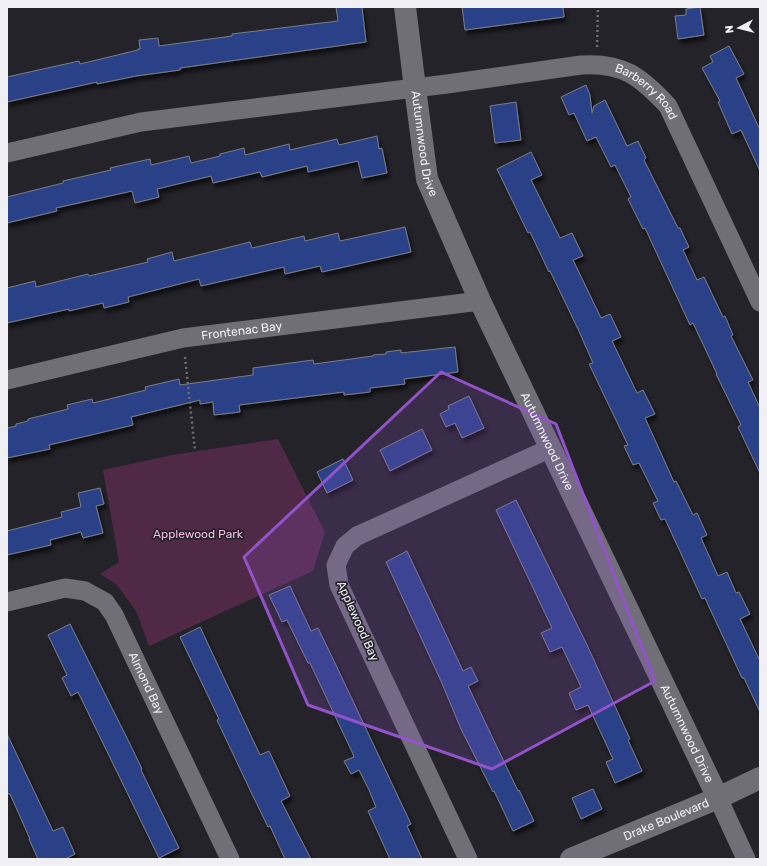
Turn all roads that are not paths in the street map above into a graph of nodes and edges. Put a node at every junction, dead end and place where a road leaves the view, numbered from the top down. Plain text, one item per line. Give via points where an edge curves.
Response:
1 (405, 7) edge
2 (415, 88) junction
3 (7, 153) edge
4 (480, 301) junction
5 (760, 302) edge
6 (7, 380) edge
7 (551, 448) junction
8 (7, 602) edge
9 (760, 778) edge
10 (718, 798) junction
11 (230, 859) edge
12 (468, 859) edge
13 (571, 859) edge
14 (746, 859) edge

1 - 2 street, Autumnwood Drive
2 - 3 street via 141,122
2 - 4 street, Autumnwood Drive via 428,178
2 - 5 street, Barberry Road via 597,64 619,68 638,77 668,106
4 - 6 street, Frontenac Bay via 183,338
4 - 7 street, Autumnwood Drive
7 - 10 street, Autumnwood Drive
7 - 12 street, Applewood Bay via 357,536 345,546 336,565 339,585
8 - 11 street, Almond Bay via 64,588 85,591 105,602 114,615
9 - 10 street, Drake Boulevard
10 - 13 street, Drake Boulevard
10 - 14 street, Autumnwood Drive

